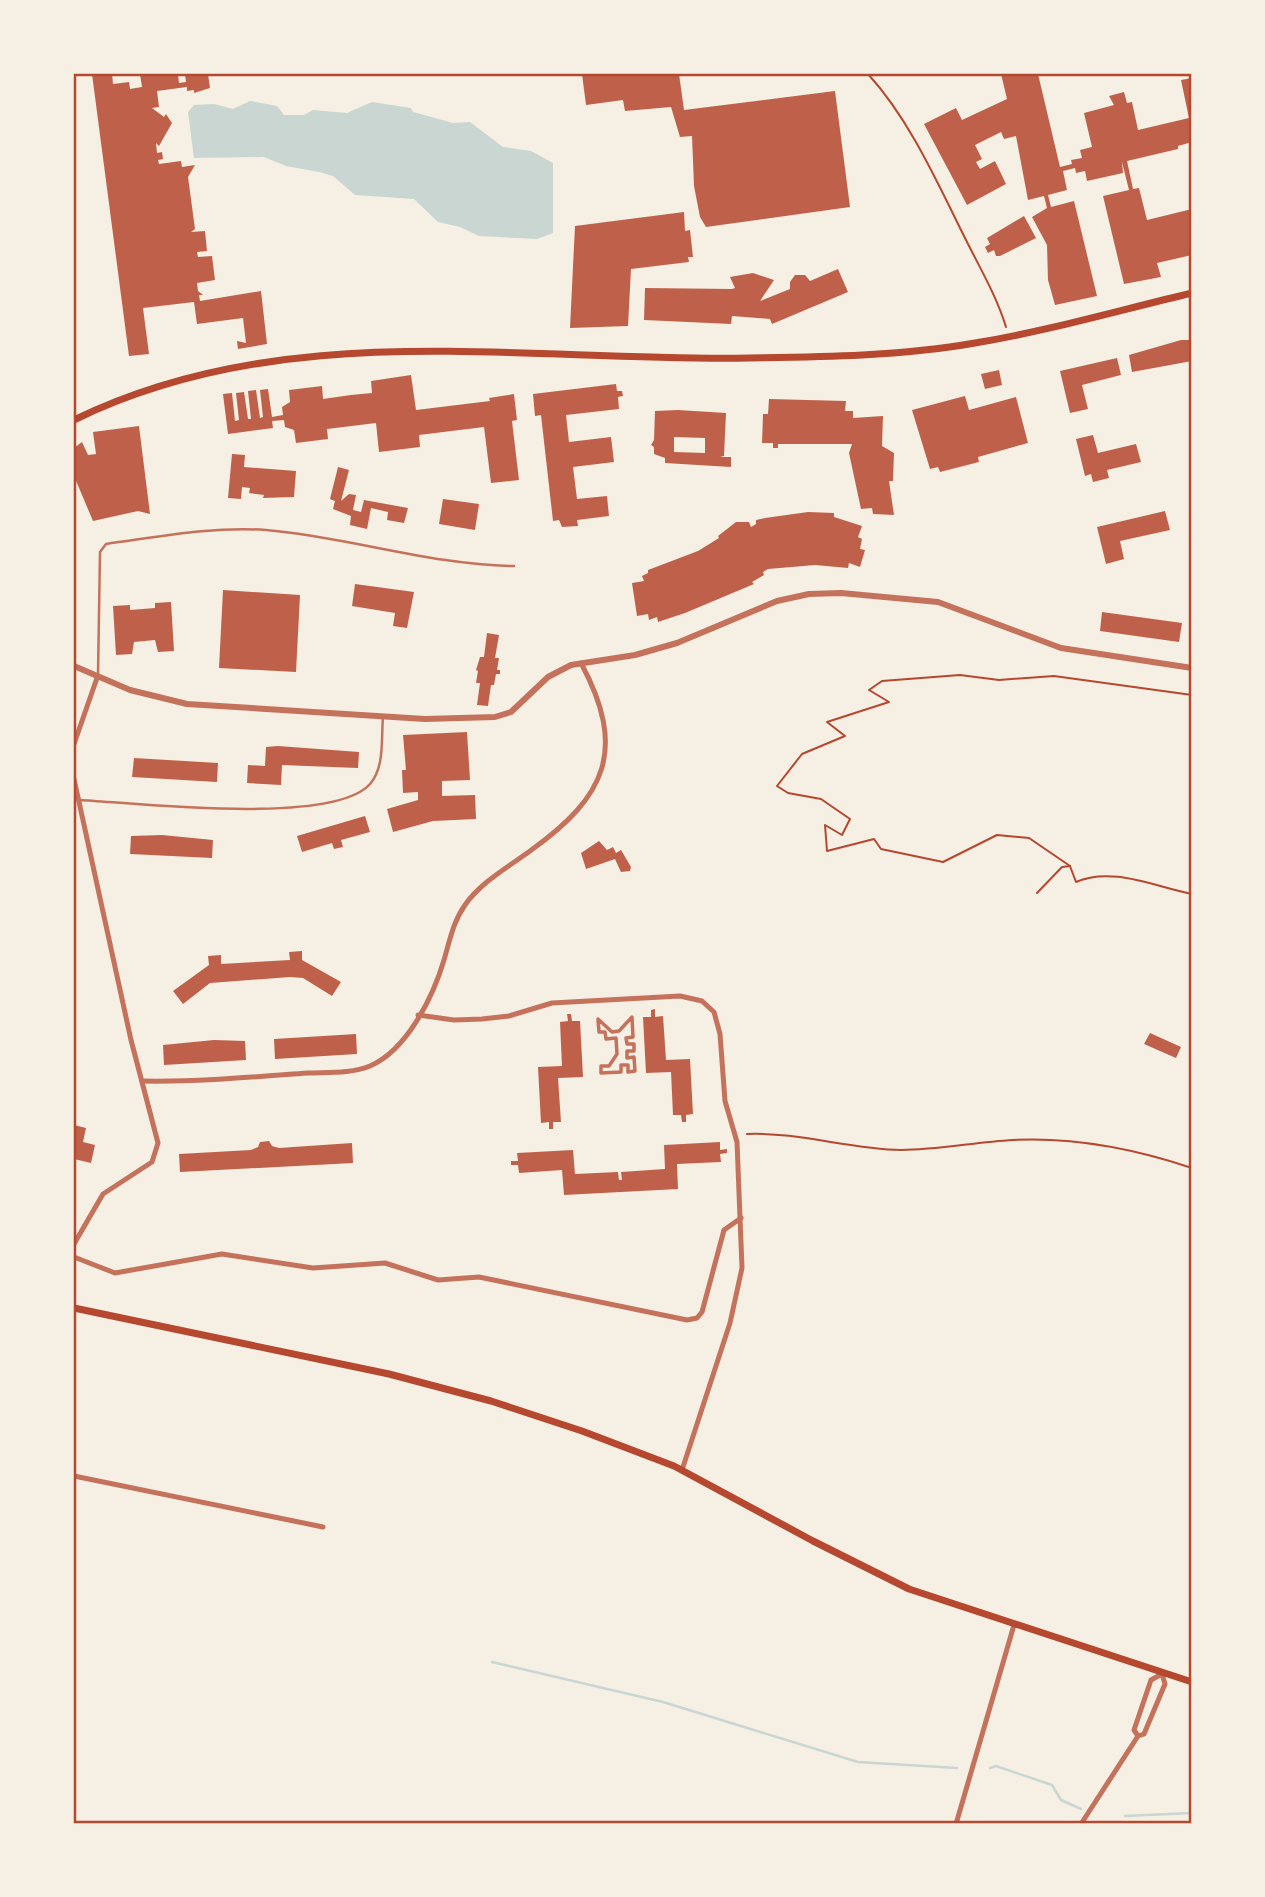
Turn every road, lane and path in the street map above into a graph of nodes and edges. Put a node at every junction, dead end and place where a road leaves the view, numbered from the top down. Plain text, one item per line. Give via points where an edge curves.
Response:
1 (868, 74) edge
2 (1192, 293) edge
3 (1006, 329) dead end
4 (74, 420) edge
5 (514, 566) dead end
6 (581, 663) junction
7 (74, 666) edge
8 (1192, 668) edge
9 (97, 678) junction
10 (1192, 695) edge
11 (383, 717) junction
12 (74, 744) edge
13 (74, 779) edge
14 (78, 800) junction
15 (81, 811) junction
16 (74, 812) edge
17 (1070, 866) junction
18 (1037, 893) dead end
19 (1192, 894) edge
20 (418, 1015) junction
21 (632, 1017) joint
22 (142, 1081) junction
23 (747, 1133) dead end
24 (1192, 1168) edge
25 (741, 1218) junction
26 (74, 1244) edge
27 (74, 1257) edge
28 (74, 1308) edge
29 (682, 1470) junction
30 (74, 1476) edge
31 (323, 1527) dead end
32 (1014, 1625) junction
33 (1162, 1674) junction
34 (1192, 1682) edge
35 (1138, 1736) junction
36 (956, 1824) edge
37 (1081, 1824) edge

1 - 3 path via 923,159
2 - 4 main road via 1002,338 899,352 694,358 432,349 356,352 183,379 133,394
5 - 9 lane via 246,529 106,544 100,552
6 - 8 street via 677,643 777,601 841,593 938,602 1075,651
6 - 11 street via 548,677 501,716
6 - 20 street via 600,700 607,729 597,779 571,818 468,900
7 - 9 street
9 - 11 street via 187,704
9 - 12 street
10 - 17 path via 1054,676 999,680 960,675 882,681 869,690 889,702 827,722 845,736 802,754 777,786 788,793 821,799 850,819 842,835 825,825 827,851 874,839 881,849 943,862 997,835 1029,838
11 - 14 lane via 378,767 371,783 344,797 280,810
13 - 14 street
14 - 15 street
15 - 16 street
15 - 22 street
17 - 18 path via 1062,867
17 - 19 path via 1076,881 1088,876 1128,877
20 - 22 street via 393,1051 359,1069
20 - 25 street via 468,1020 503,1017 561,1002 680,996 702,1001 719,1023 723,1091 737,1142
21 - 21 street via 633,1037 626,1038 627,1044 634,1044 634,1051 627,1051 627,1058 634,1058 635,1071 628,1072 628,1065 621,1065 621,1072 601,1073 600,1066 609,1066 617,1054 616,1038 606,1039 605,1032 599,1032 598,1019 612,1032
22 - 26 street via 157,1135 155,1157 103,1194
23 - 24 path via 789,1134 901,1150 1013,1140 1066,1141
25 - 27 street via 724,1230 704,1307 696,1318 687,1320 479,1277 438,1280 385,1263 322,1268 222,1254 115,1273
25 - 29 street via 735,1305
28 - 29 main road via 452,1390 582,1431
29 - 32 main road via 870,1571
30 - 31 street
32 - 33 main road
32 - 36 street
33 - 34 main road
33 - 35 street via 1165,1684 1144,1734
33 - 35 street via 1152,1680 1134,1730
35 - 37 street

